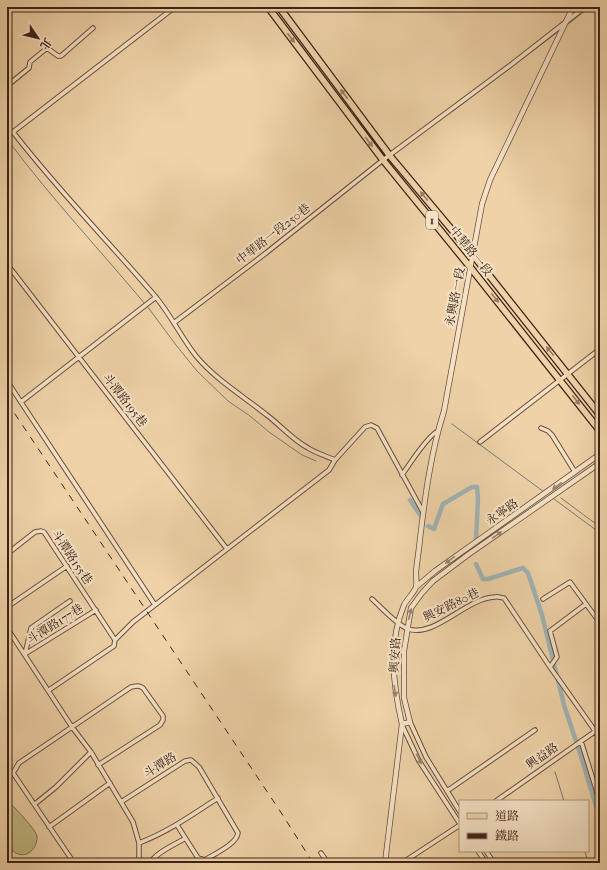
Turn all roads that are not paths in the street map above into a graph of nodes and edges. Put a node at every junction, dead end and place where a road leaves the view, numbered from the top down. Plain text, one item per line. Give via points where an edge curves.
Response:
1 (175, 7) edge
2 (268, 7) edge
3 (279, 7) edge
4 (573, 7) edge
5 (585, 7) edge
6 (566, 22) junction
7 (93, 28) dead end
8 (7, 86) edge
9 (7, 129) edge
10 (13, 132) junction
11 (390, 156) junction
12 (383, 160) junction
13 (473, 255) junction
14 (7, 264) edge
15 (470, 267) junction
16 (156, 297) junction
17 (175, 322) junction
18 (600, 349) edge
19 (79, 358) junction
20 (567, 373) junction
21 (560, 379) junction
22 (7, 381) edge
23 (21, 402) junction
24 (600, 415) edge
25 (541, 428) dead end
26 (438, 431) junction
27 (600, 431) edge
28 (480, 442) dead end
29 (600, 454) edge
30 (336, 460) junction
31 (600, 463) edge
32 (575, 472) junction
33 (402, 475) junction
34 (423, 512) junction
35 (227, 549) junction
36 (7, 554) edge
37 (68, 566) junction
38 (416, 587) junction
39 (422, 593) junction
40 (372, 599) dead end
41 (544, 599) dead end
42 (70, 601) dead end
43 (586, 604) junction
44 (155, 605) junction
45 (7, 608) edge
46 (96, 610) junction
47 (600, 622) edge
48 (398, 623) junction
49 (7, 628) edge
50 (407, 629) junction
51 (115, 640) junction
52 (25, 654) junction
53 (550, 667) junction
54 (49, 690) junction
55 (410, 722) junction
56 (402, 724) junction
57 (72, 727) junction
58 (600, 728) edge
59 (535, 730) dead end
60 (595, 731) junction
61 (600, 738) edge
62 (581, 741) junction
63 (91, 752) junction
64 (98, 765) junction
65 (110, 783) junction
66 (447, 791) junction
67 (218, 798) junction
68 (497, 800) edge
69 (121, 802) junction
70 (600, 802) edge
71 (35, 804) junction
72 (459, 810) edge
73 (459, 823) edge
74 (177, 825) junction
75 (459, 826) edge
76 (49, 827) junction
77 (184, 838) junction
78 (139, 843) junction
79 (479, 852) edge
80 (487, 852) edge
81 (321, 853) dead end
82 (74, 863) edge
83 (139, 863) edge
84 (151, 863) edge
85 (328, 863) edge
86 (385, 863) edge
87 (402, 863) edge
88 (486, 863) edge
89 (494, 863) edge

1 - 10 street
2 -> 12 main road, 中華路一段 / 1
11 -> 3 main road, 中華路一段 / 1
4 - 6 street, 永興路一段
5 - 6 street, 中華路一段250巷
6 - 11 street, 中華路一段250巷
6 - 13 street, 永興路一段 via 490,180 482,204
7 - 8 street via 60,56 47,48 30,62 29,68
9 - 10 street
10 - 16 street via 36,162
11 - 12 street, 中華路一段250巷
13 -> 11 main road, 中華路一段 / 1
12 - 15 main road, 中華路一段 / 1
12 - 17 street, 中華路一段250巷
13 - 15 street, 永興路一段
20 -> 13 main road, 中華路一段 / 1
14 - 19 street, 斗潭路195巷
15 -> 21 main road, 中華路一段 / 1
15 - 26 street, 永興路一段 via 444,411
16 - 17 street
16 - 19 street
17 - 30 street via 188,346 232,390 307,448
18 - 20 street
19 - 23 street
19 - 35 street, 斗潭路195巷
20 - 21 street
20 - 24 main road, 中華路一段 / 1
21 -> 27 main road, 中華路一段 / 1
21 - 28 street
22 - 23 street
23 - 44 street
25 - 32 street via 552,435
26 - 33 street via 427,440
26 - 34 street, 永興路一段
29 - 32 street, 永寧路
30 - 33 street via 365,427 371,425 377,428
30 - 35 street via 329,470
39 -> 31 street, 永寧路 via 433,581 469,554
32 -> 38 street, 永寧路
33 - 34 street
34 - 38 street
35 - 44 street
36 - 37 street, 斗潭路155巷 via 41,531 47,534
37 - 45 street
37 - 46 street, 斗潭路155巷
38 - 39 street
38 - 48 street, 興安路 via 405,604
50 -> 39 street, 興安路 via 411,608
40 - 48 street
41 - 43 street via 570,582
42 - 52 street via 32,628
43 - 47 street
43 - 53 street via 550,631 557,656
44 - 51 street
46 - 51 street, 斗潭路155巷
46 - 52 street, 斗潭路177巷
48 - 50 street
48 -> 56 street, 興安路 via 394,679
49 - 52 street
50 - 53 street, 興安路80巷 via 418,631 430,628 474,602 495,596 504,598
50 - 55 street, 興安路 via 403,665 404,698
51 - 54 street via 114,646
52 - 54 street
53 - 60 street, 興安路80巷
54 - 57 street
55 - 56 street
55 - 66 street via 426,757
56 -> 73 street via 419,761
56 - 86 street, 興安路
57 - 63 street
57 - 64 street via 131,687 137,685 143,688 163,720 160,725
57 - 71 street via 15,768 13,773
58 - 60 street, 興益路
59 - 66 street
60 - 61 street, 興安路80巷
60 - 62 street, 興益路
62 - 68 street, 興益路
62 - 70 street
63 - 64 street
63 - 71 street
64 - 65 street
65 - 69 street
65 - 76 street
66 - 72 street
67 - 69 street, 斗潭路 via 199,767 191,760 185,761
67 - 74 street
67 - 77 street via 238,833 236,840 205,860 198,858
69 - 78 street via 133,822
71 - 76 street
74 - 77 street
74 - 78 street
75 - 87 street
76 - 82 street
77 - 84 street via 157,855
78 - 83 street
79 - 88 street
80 - 89 street
81 - 85 street

